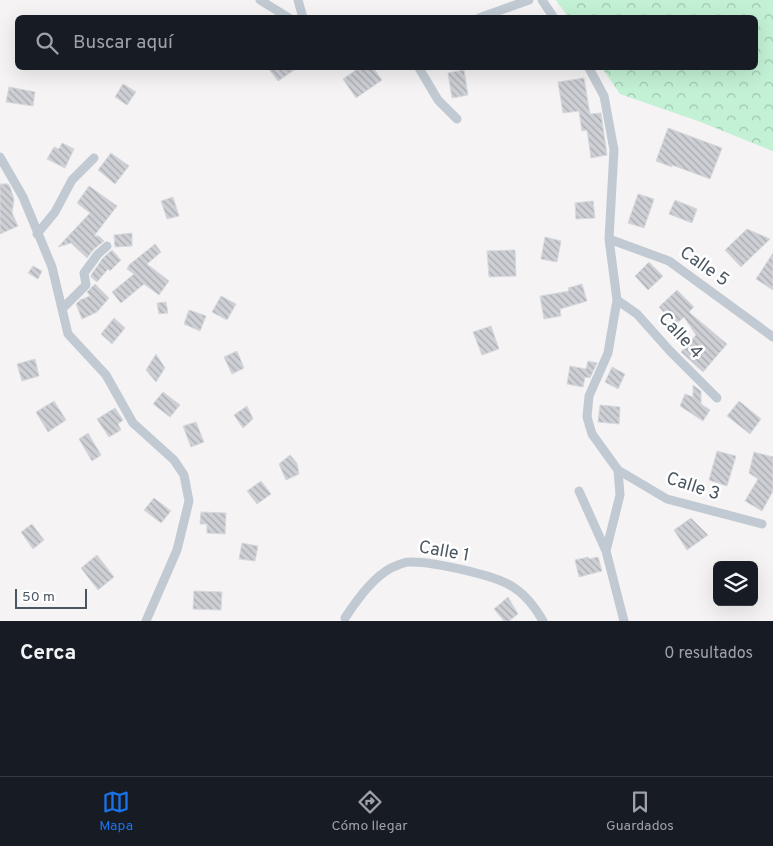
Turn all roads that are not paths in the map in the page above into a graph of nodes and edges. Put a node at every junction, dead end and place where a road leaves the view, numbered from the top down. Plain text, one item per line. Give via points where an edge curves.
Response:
1 (260, 0) edge
2 (298, 0) edge
3 (529, 0) edge
4 (542, 0) edge
5 (284, 15) edge
6 (302, 15) edge
7 (487, 15) edge
8 (552, 15) edge
9 (420, 70) edge
10 (590, 70) edge
11 (457, 119) dead end
12 (0, 157) edge
13 (94, 158) dead end
14 (37, 234) junction
15 (609, 239) junction
16 (108, 246) dead end
17 (617, 300) junction
18 (62, 309) junction
19 (773, 336) edge
20 (717, 398) dead end
21 (618, 470) junction
22 (578, 491) dead end
23 (762, 524) dead end
24 (606, 551) junction
25 (345, 618) dead end
26 (146, 621) edge
27 (543, 621) edge
28 (624, 621) edge

1 - 5 street
2 - 6 street
3 - 7 street
4 - 8 street
9 - 11 street via 438,100
10 - 15 street via 604,96 614,150
12 - 14 street via 23,197
13 - 14 street via 72,180 55,212
14 - 18 street via 52,268
15 - 17 street
15 - 19 street, Calle 5 via 669,261
16 - 18 street via 84,273 86,285
17 - 20 street, Calle 4 via 638,314
17 - 21 street via 608,353 589,396 587,417 592,434
18 - 26 street via 68,334 106,375 133,424 174,460 184,476 189,501 177,550
21 - 23 street, Calle 3 via 667,499
21 - 24 street via 620,495
22 - 24 street
24 - 28 street
25 - 27 street, Calle 1 via 361,594 389,569 407,562 436,564 511,585 534,606

